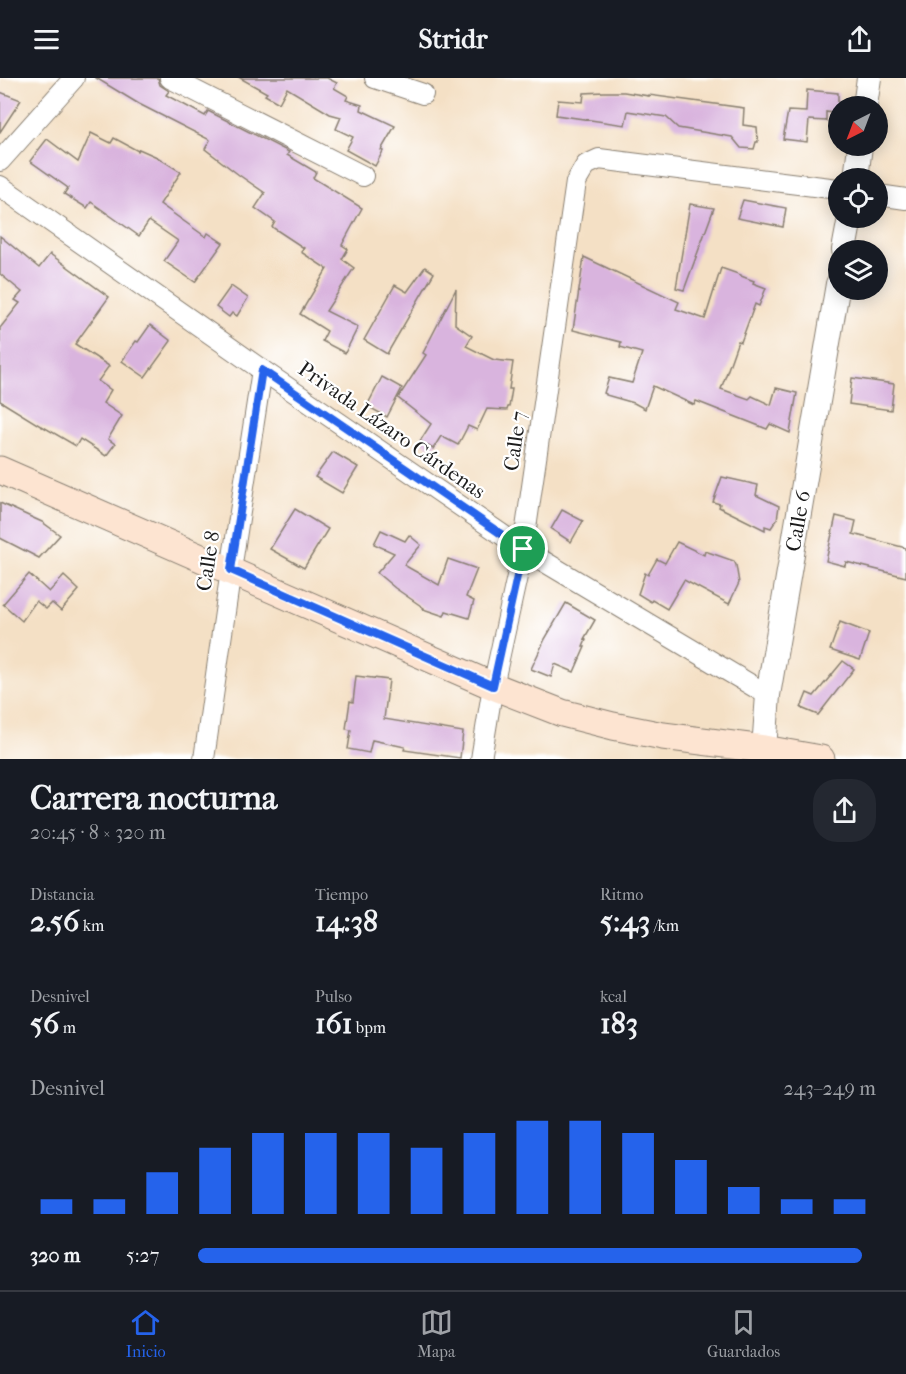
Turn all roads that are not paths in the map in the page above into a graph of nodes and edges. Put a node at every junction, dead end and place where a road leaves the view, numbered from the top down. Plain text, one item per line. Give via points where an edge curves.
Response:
1 (74, 78) edge
2 (170, 78) edge
3 (375, 78) edge
4 (869, 78) edge
5 (423, 94) dead end
6 (866, 96) edge
7 (0, 161) edge
8 (363, 176) dead end
9 (0, 186) edge
10 (828, 188) edge
11 (888, 196) edge
12 (906, 199) edge
13 (835, 300) edge
14 (262, 370) junction
15 (0, 470) edge
16 (523, 549) junction
17 (231, 570) junction
18 (493, 686) junction
19 (768, 695) junction
20 (764, 754) edge
21 (204, 759) edge
22 (482, 759) edge
23 (822, 759) edge

1 - 7 street
2 - 8 street
3 - 5 street
4 - 6 street
9 - 14 street, Privada Lázaro Cárdenas
10 - 16 street, Calle 7 via 599,159 586,165 576,182
11 - 12 street
13 - 19 street, Calle 6
14 - 16 street, Privada Lázaro Cárdenas
14 - 17 street, Calle 8
15 - 17 main road
16 - 18 street, Calle 7
16 - 19 street, Privada Lázaro Cárdenas
17 - 18 main road
17 - 21 street, Calle 8
18 - 20 main road via 562,713 613,726
18 - 22 street, Calle 7
19 - 20 street, Calle 6
20 - 23 main road

